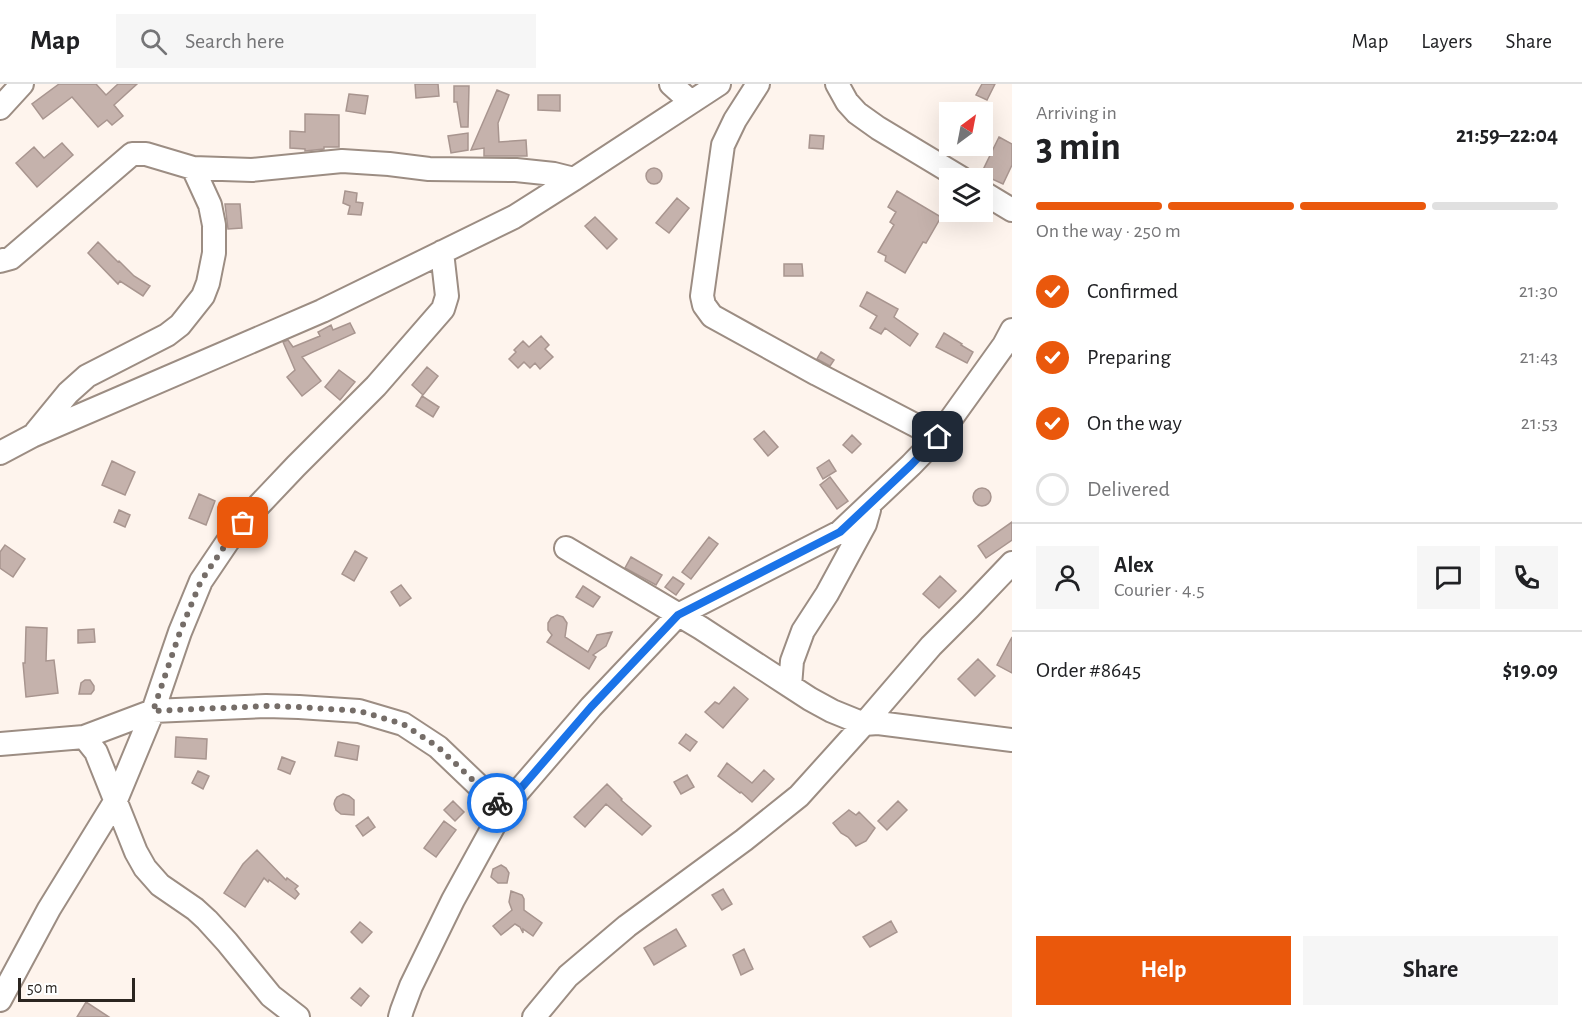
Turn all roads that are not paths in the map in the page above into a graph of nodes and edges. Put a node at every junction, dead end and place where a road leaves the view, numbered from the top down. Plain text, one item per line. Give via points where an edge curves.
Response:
1 (22, 84) edge
2 (671, 84) edge
3 (719, 84) edge
4 (758, 84) edge
5 (837, 84) edge
6 (691, 102) junction
7 (0, 108) edge
8 (193, 168) junction
9 (943, 168) edge
10 (574, 179) junction
11 (993, 199) edge
12 (1012, 210) edge
13 (442, 252) junction
14 (0, 261) edge
15 (1009, 342) edge
16 (32, 436) junction
17 (938, 437) junction
18 (0, 453) edge
19 (871, 503) junction
20 (566, 548) dead end
21 (1012, 563) edge
22 (678, 615) junction
23 (790, 686) junction
24 (153, 711) junction
25 (864, 724) junction
26 (84, 737) junction
27 (1012, 740) edge
28 (0, 744) edge
29 (116, 800) junction
30 (503, 809) junction
31 (0, 1000) edge
32 (298, 1017) edge
33 (400, 1017) edge
34 (534, 1017) edge

1 - 7 street
2 - 6 street
3 - 6 street
4 - 17 street via 723,145 702,296 704,305 711,315
5 - 9 street via 857,113
6 - 10 street
8 - 10 street via 252,170 342,161 429,169 516,170
8 - 14 street via 146,154 132,154 11,258
8 - 16 street via 214,225 214,253 202,296 167,335 78,383
10 - 13 street via 514,217
11 - 12 street
13 - 16 street via 322,311
13 - 24 street via 447,296 443,309 376,386 228,541 201,581
15 - 17 street
16 - 18 street
17 - 19 street
19 - 22 street via 840,532
19 - 23 street via 865,524 804,631 792,662
20 - 22 street
21 - 25 street via 926,651
22 - 23 street
22 - 30 street
23 - 25 street via 832,711
24 - 26 street
24 - 29 street
24 - 30 street via 266,706 359,711 403,724 438,747
25 - 27 street
25 - 34 street via 799,796 627,926 568,976
26 - 28 street
26 - 29 street via 96,752
29 - 31 street
29 - 32 street via 145,868 160,885 207,920 271,996
30 - 33 street via 453,900

